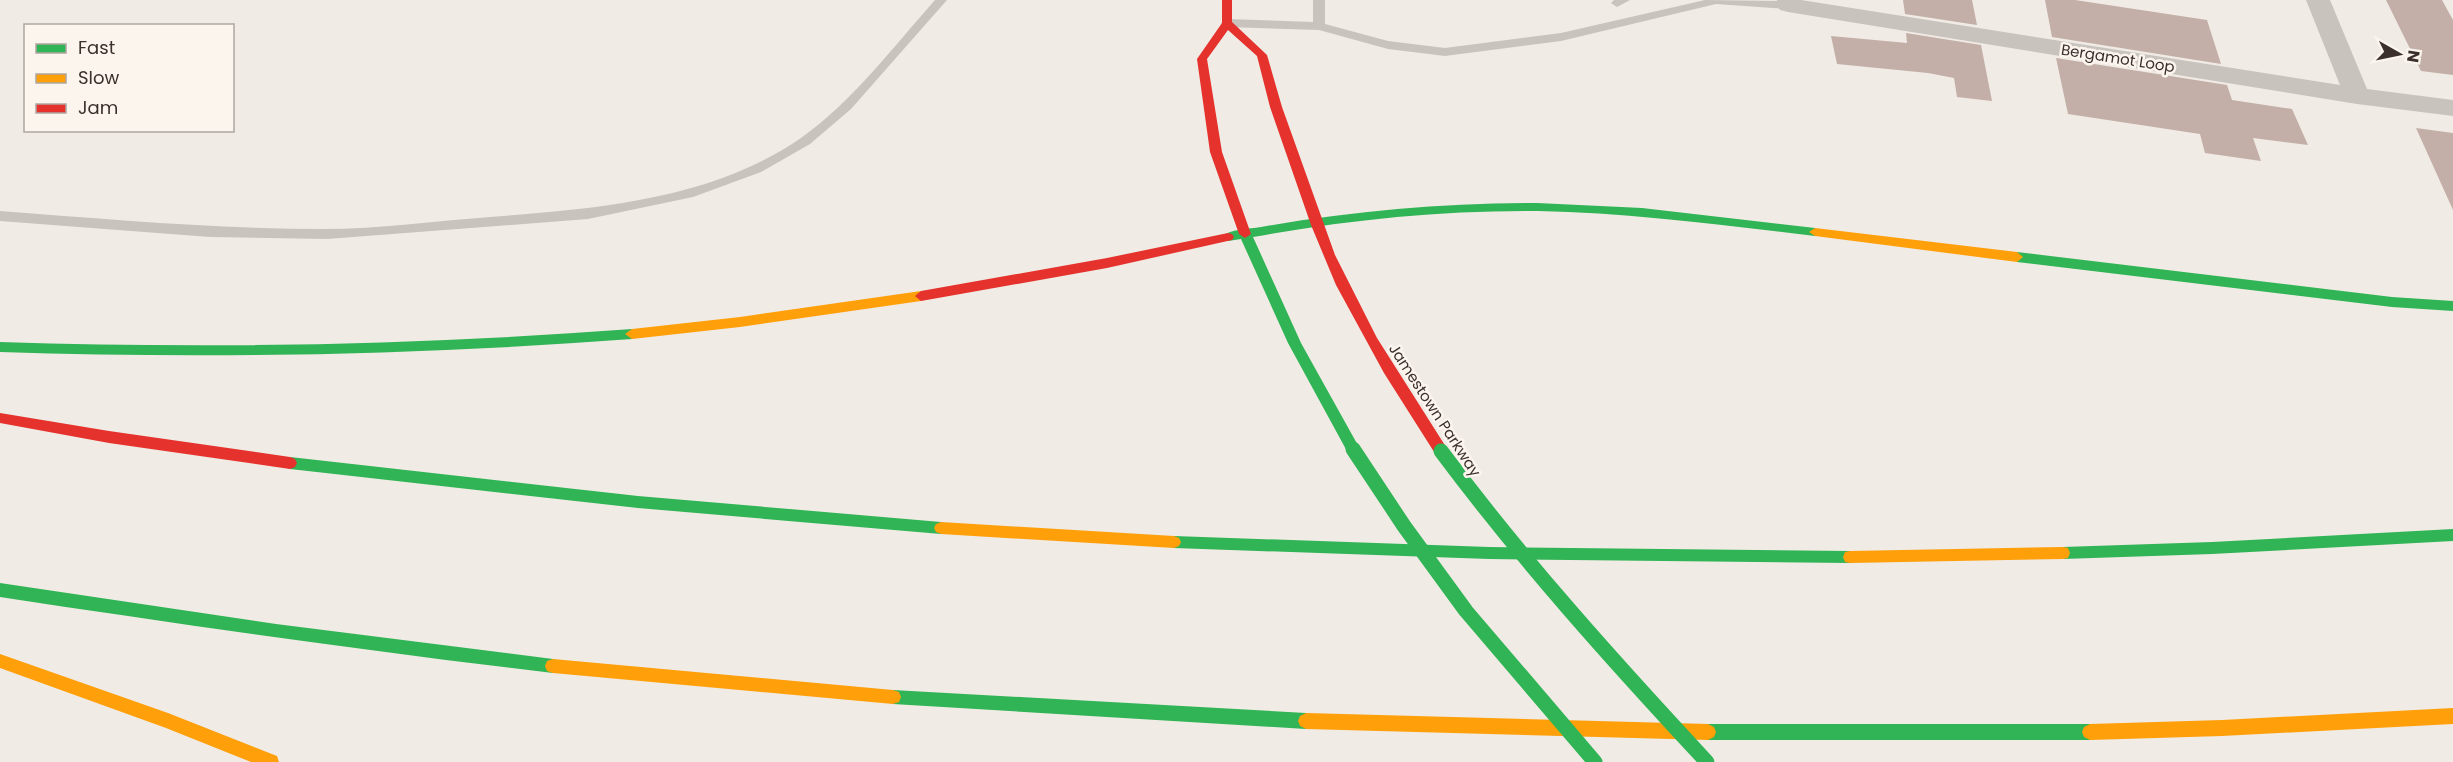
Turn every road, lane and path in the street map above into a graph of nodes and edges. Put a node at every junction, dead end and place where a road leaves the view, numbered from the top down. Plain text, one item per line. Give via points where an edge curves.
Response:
1 (941, 0) edge
2 (1227, 0) edge
3 (1319, 0) edge
4 (2318, 0) edge
5 (1788, 2) edge
6 (1227, 23) junction
7 (1319, 26) junction
8 (2357, 96) junction
9 (2453, 108) edge
10 (0, 216) edge
11 (1317, 225) junction
12 (1245, 234) junction
13 (2453, 306) edge
14 (0, 347) edge
15 (0, 418) edge
16 (2453, 535) edge
17 (0, 590) edge
18 (0, 661) edge
19 (2453, 716) edge
20 (271, 762) edge
21 (1595, 762) edge
22 (1707, 762) edge

1 - 10 lane via 847,106 805,141 756,169 693,192 588,214 327,234 210,232
2 - 6 main road
3 - 7 lane
4 - 8 street
5 - 7 lane via 1716,1 1561,37 1445,52 1388,45
5 - 8 street, Bergamot Loop
6 - 7 lane
6 - 11 main road, Jamestown Parkway via 1262,55
6 - 12 main road via 1202,59 1216,152
8 - 9 street, Bergamot Loop
11 - 12 main road
11 - 13 main road via 1490,208 1608,209
11 - 22 main road, Jamestown Parkway, bridge via 1330,265 1395,384 1484,513 1540,581
12 - 14 main road via 943,293 634,333 349,353 153,354
12 - 21 main road, bridge via 1292,340 1353,449 1404,526 1466,611
15 - 16 main road via 216,453 599,498 802,518 1219,545 1648,557 1861,558 2283,547
17 - 19 main road via 305,636 554,666 974,704 1208,718 1685,733 1922,734 2162,730
18 - 20 main road

